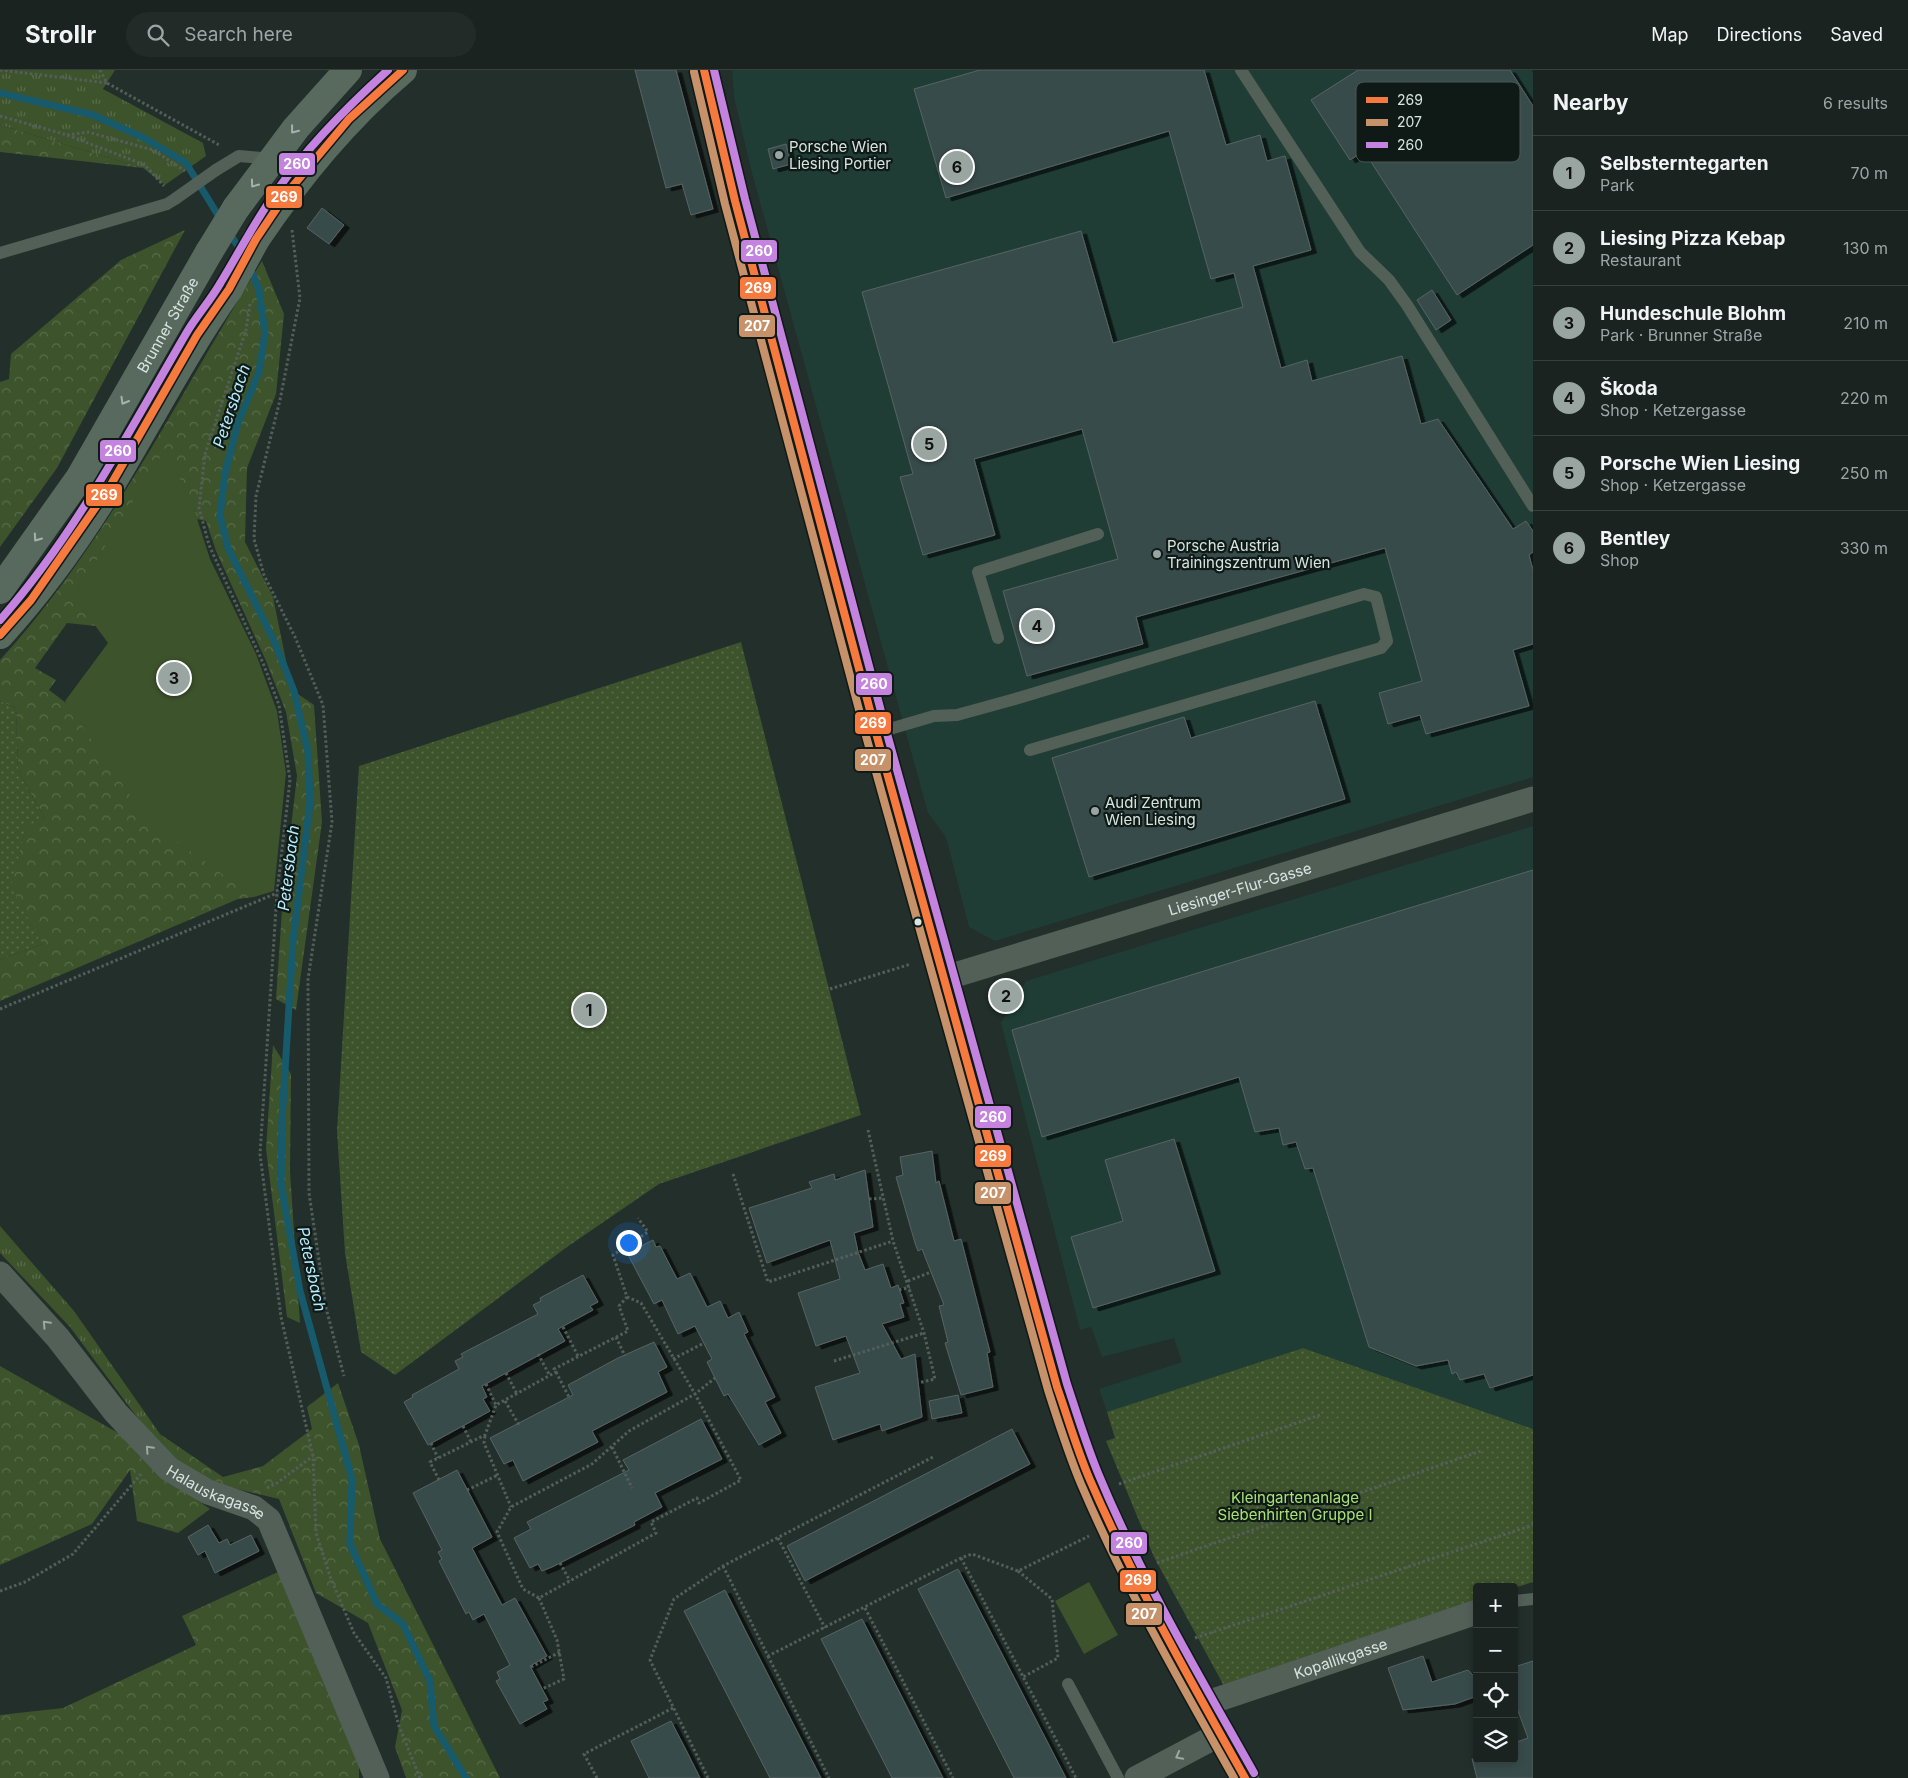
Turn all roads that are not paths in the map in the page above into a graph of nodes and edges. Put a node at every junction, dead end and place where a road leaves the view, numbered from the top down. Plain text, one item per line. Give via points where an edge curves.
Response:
1 (348, 70) edge
2 (403, 70) edge
3 (704, 70) edge
4 (1241, 70) edge
5 (272, 159) junction
6 (0, 253) edge
7 (1533, 506) edge
8 (1098, 534) dead end
9 (0, 590) edge
10 (0, 635) edge
11 (998, 638) dead end
12 (876, 733) junction
13 (1030, 750) dead end
14 (1533, 798) edge
15 (945, 978) junction
16 (0, 1274) edge
17 (1533, 1599) edge
18 (1518, 1601) edge
19 (1473, 1613) edge
20 (1068, 1684) dead end
21 (1204, 1704) junction
22 (1220, 1734) junction
23 (377, 1778) edge
24 (1118, 1778) edge
25 (1137, 1778) edge
26 (1245, 1778) edge

1 -> 5 main road, Brunner Straße
2 - 10 main road, Brunner Straße, bridge via 350,119 287,193 197,335 109,488 31,600
3 - 12 main road
4 - 7 lane via 1360,252 1389,280 1407,305
5 - 6 lane, bridge via 239,156 167,204
5 -> 9 main road, Brunner Straße, bridge via 236,208 80,477
8 - 11 lane via 978,572
12 - 13 lane via 934,716 957,715 1015,699 1364,594 1376,597 1387,641 1381,648
12 - 15 main road
14 - 15 street, Liesinger-Flur-Gasse
15 - 21 main road via 1057,1386 1076,1444 1110,1525
23 -> 16 street, Halauskagasse via 269,1520 254,1508 208,1492 160,1461
17 - 18 lane
19 - 21 street, Kopallikgasse
20 - 24 lane
21 - 22 main road
22 -> 25 street
22 - 26 main road

